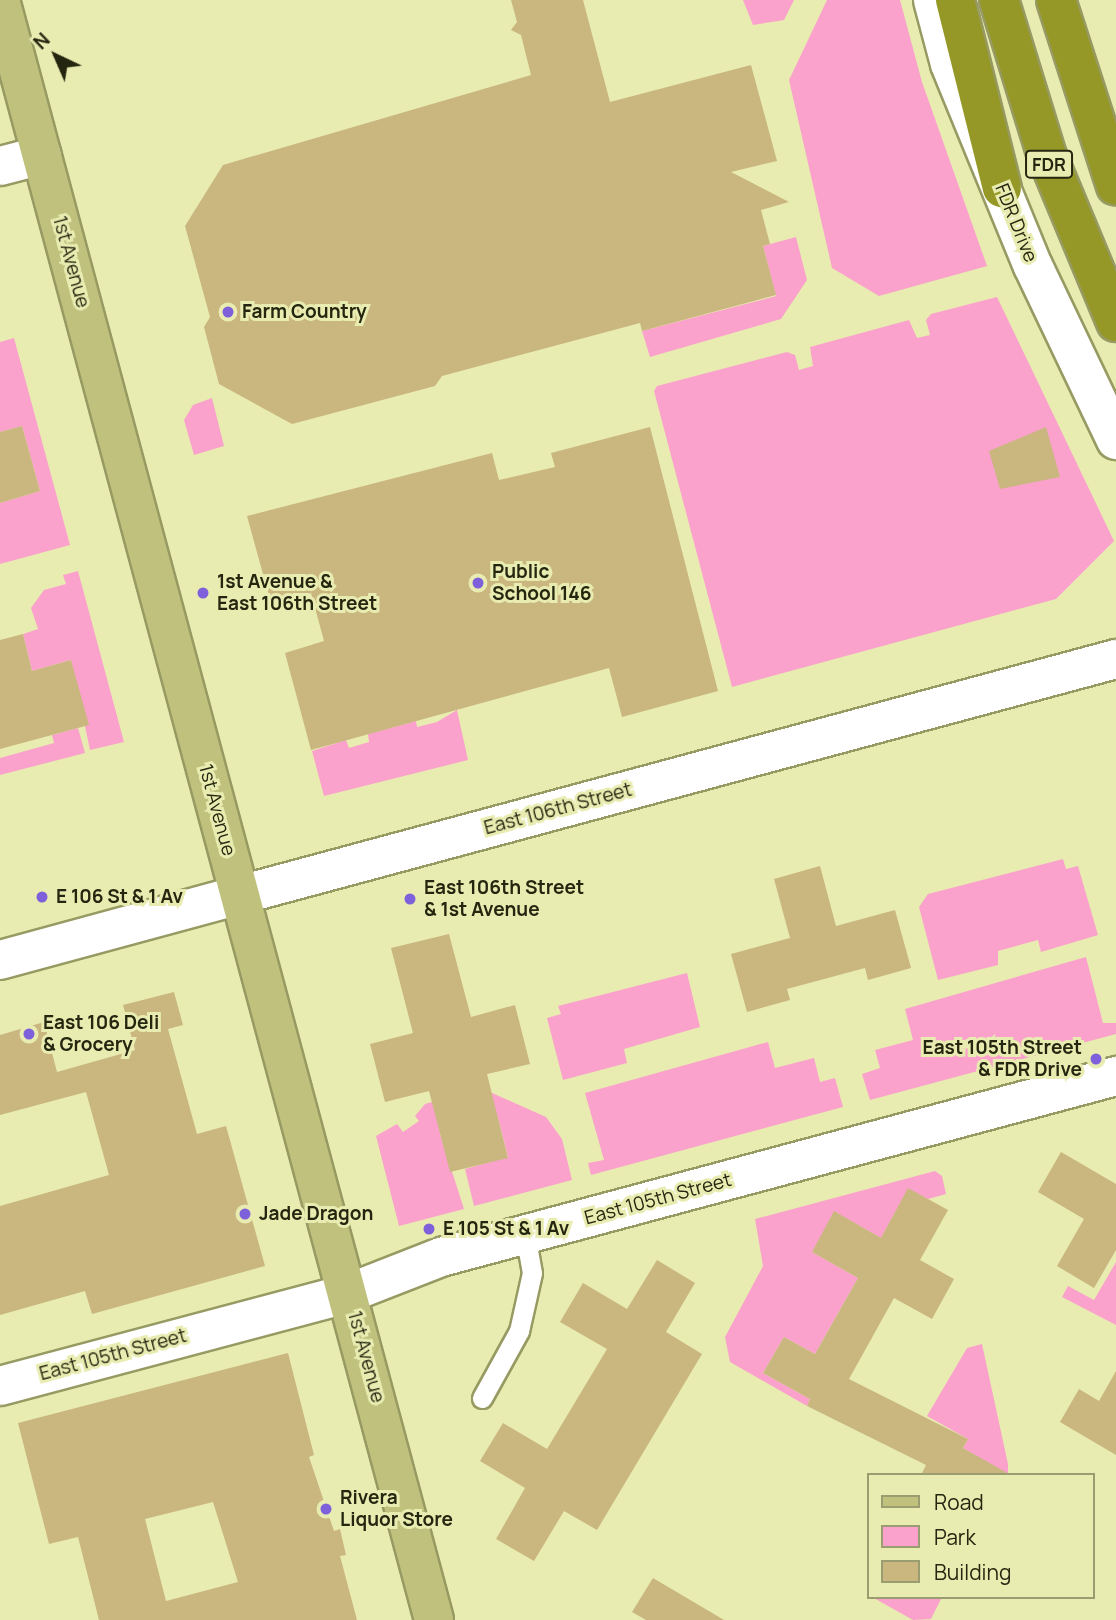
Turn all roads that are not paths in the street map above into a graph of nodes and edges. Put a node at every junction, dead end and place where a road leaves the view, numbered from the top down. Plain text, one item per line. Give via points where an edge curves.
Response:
1 (0, 0) edge
2 (933, 0) edge
3 (955, 0) edge
4 (999, 0) edge
5 (1056, 0) edge
6 (42, 155) junction
7 (0, 166) edge
8 (1116, 186) edge
9 (1002, 188) junction
10 (1116, 322) edge
11 (1116, 440) edge
12 (1116, 659) edge
13 (240, 895) junction
14 (0, 960) edge
15 (1116, 1076) edge
16 (526, 1235) junction
17 (349, 1293) junction
18 (0, 1386) edge
19 (482, 1398) dead end
20 (434, 1620) edge

1 - 6 main road, 1st Avenue
2 - 9 street, FDR Drive via 950,64
3 - 9 highway
4 - 10 highway, FDR via 1046,156
5 - 8 highway, FDR
6 - 7 street
6 - 13 main road, 1st Avenue
9 - 11 street, FDR Drive
12 - 13 street, East 106th Street
13 - 14 street, East 106th Street
13 - 17 main road, 1st Avenue
15 - 16 street, East 105th Street
16 - 17 street, East 105th Street via 441,1257
16 - 19 lane via 532,1273 519,1331
17 - 18 street, East 105th Street
17 - 20 main road, 1st Avenue

